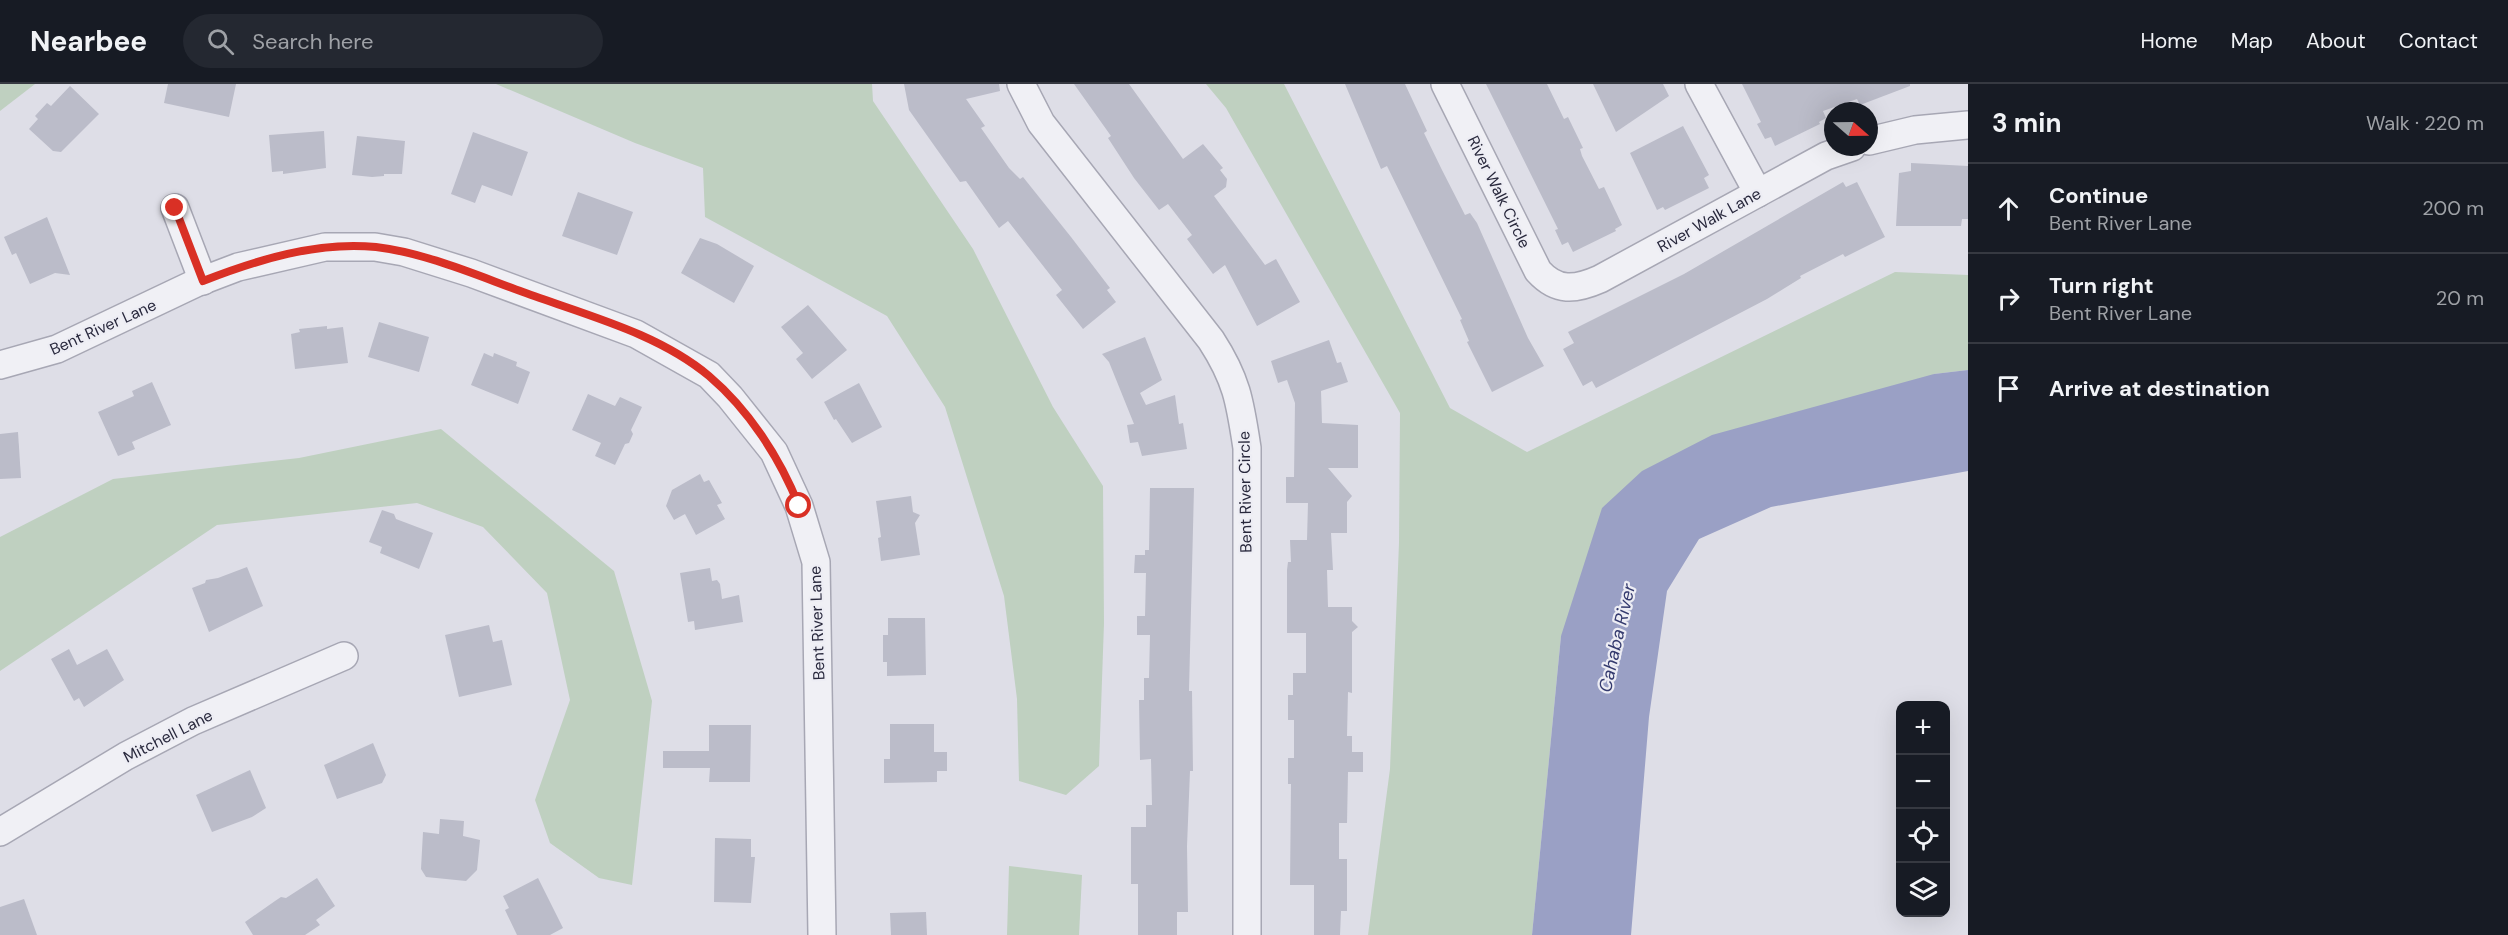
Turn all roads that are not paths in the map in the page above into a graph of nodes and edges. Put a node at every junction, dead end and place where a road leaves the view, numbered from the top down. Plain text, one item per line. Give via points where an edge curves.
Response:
1 (1021, 84) edge
2 (1445, 84) edge
3 (1699, 84) edge
4 (1968, 125) edge
5 (1878, 139) edge
6 (1826, 156) edge
7 (1758, 193) junction
8 (175, 208) dead end
9 (203, 281) junction
10 (1564, 289) joint
11 (0, 365) edge
12 (344, 656) dead end
13 (0, 832) edge
14 (822, 935) edge
15 (1247, 935) edge

1 - 15 street, Bent River Circle via 1041,123 1211,340 1238,390 1247,448
2 - 10 street, River Walk Circle via 1538,271 1548,282
3 - 7 street
4 - 5 street via 1915,130
6 - 7 street, River Walk Lane
7 - 10 street, River Walk Lane via 1600,279 1583,287
8 - 9 street
9 - 11 street, Bent River Lane via 57,349
9 - 14 street, Bent River Lane via 238,267 325,247 375,247 404,252 636,334 708,375 730,397 774,452 789,480 816,562
12 - 13 street, Mitchell Lane via 193,721 126,756

